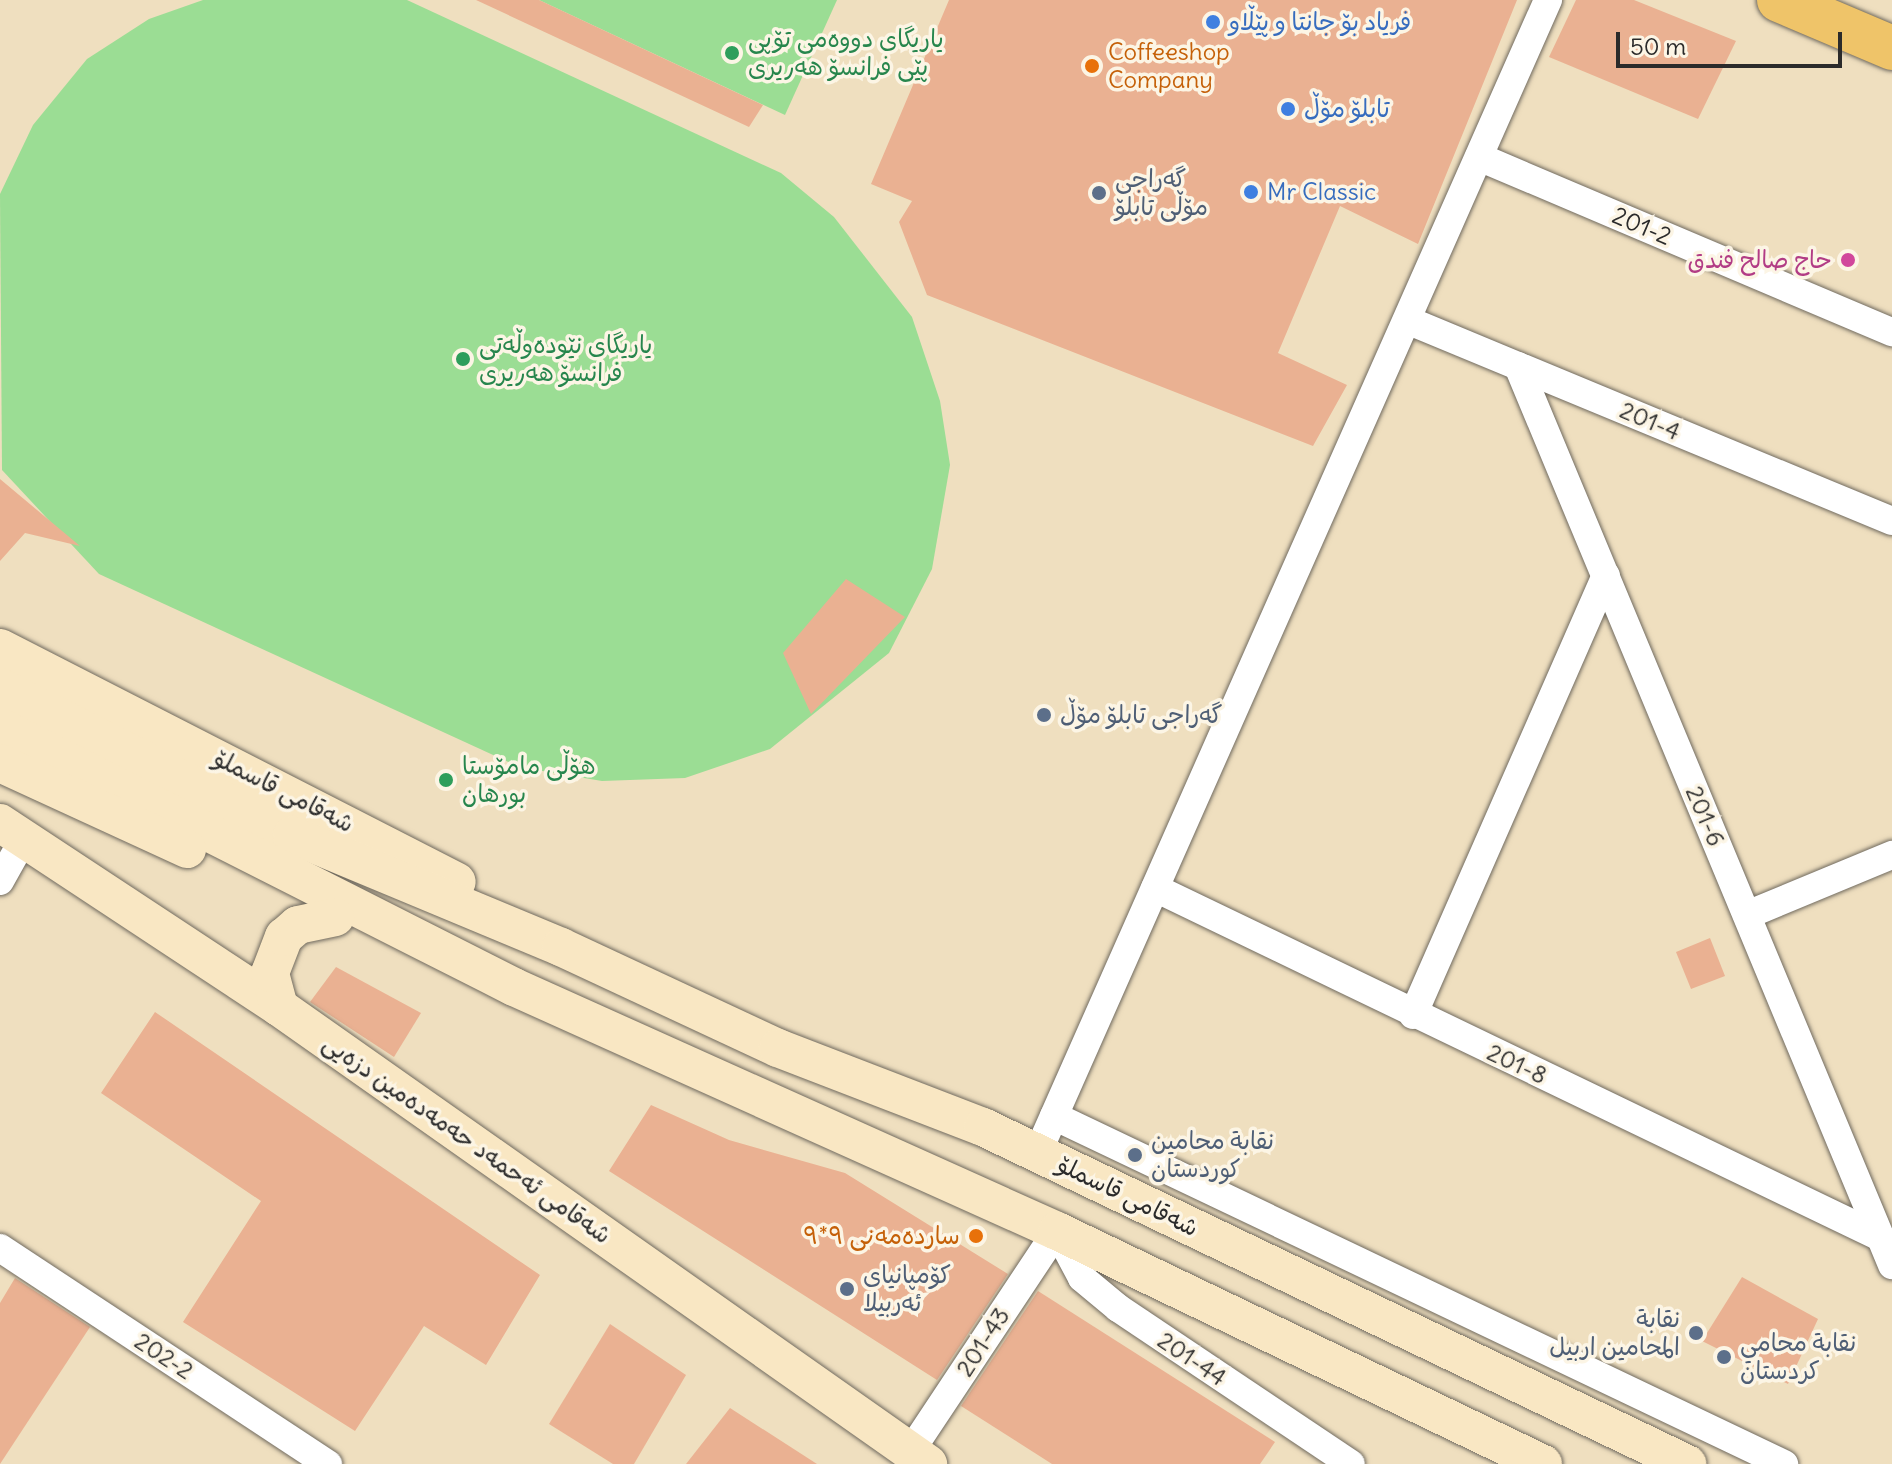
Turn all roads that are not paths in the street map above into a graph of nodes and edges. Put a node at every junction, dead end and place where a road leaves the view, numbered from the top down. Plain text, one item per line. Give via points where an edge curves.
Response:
1 (1548, 0) edge
2 (1779, 0) edge
3 (1892, 48) edge
4 (1479, 157) junction
5 (1407, 320) junction
6 (1892, 332) edge
7 (1518, 366) junction
8 (1892, 521) edge
9 (1606, 576) junction
10 (0, 648) edge
11 (0, 687) edge
12 (0, 727) edge
13 (0, 763) edge
14 (12, 831) edge
15 (1892, 855) edge
16 (0, 881) edge
17 (1155, 888) junction
18 (1747, 915) junction
19 (335, 917) junction
20 (561, 947) junction
21 (514, 987) junction
22 (279, 1007) junction
23 (1413, 1015) junction
24 (1054, 1116) junction
25 (1038, 1152) junction
26 (1057, 1231) junction
27 (1880, 1237) junction
28 (0, 1248) edge
29 (1892, 1265) edge
30 (1543, 1395) junction
31 (919, 1458) edge
32 (1530, 1458) edge
33 (328, 1464) edge
34 (1351, 1464) edge
35 (1687, 1464) edge
36 (1784, 1464) edge

1 - 4 street
2 - 3 highway
4 - 5 street
4 - 6 street, 201-2
5 - 7 street, 201-4
5 - 17 street
7 - 8 street, 201-4
7 - 9 street, 201-6
9 - 18 street, 201-6
9 - 23 street
10 - 20 main road, شەقامی قاسملۆ via 434,868
11 - 20 main road, شەقامی قاسملۆ via 292,835
12 - 21 main road
13 - 19 main road
14 - 16 street
14 - 22 main road, شەقامی ئەحمەد حەمەدەمین دزەیی
15 - 18 street
17 - 23 street, 201-8
17 - 24 street
18 - 27 street, 201-6
19 - 21 main road
19 - 22 main road via 298,925 284,937 270,973
20 - 25 main road, شەقامی قاسملۆ via 778,1048
21 - 26 main road
22 - 31 main road, شەقامی ئەحمەد حەمەدەمین دزەیی
23 - 27 street, 201-8
24 - 25 street
24 - 36 street
25 - 30 main road, شەقامی قاسملۆ
26 - 31 street, 201-43
26 - 32 main road
26 - 34 street, 201-44 via 1082,1278 1118,1308
27 - 29 street, 201-6
28 - 33 street, 202-2
30 - 32 main road
30 - 35 main road, شەقامی قاسملۆ

